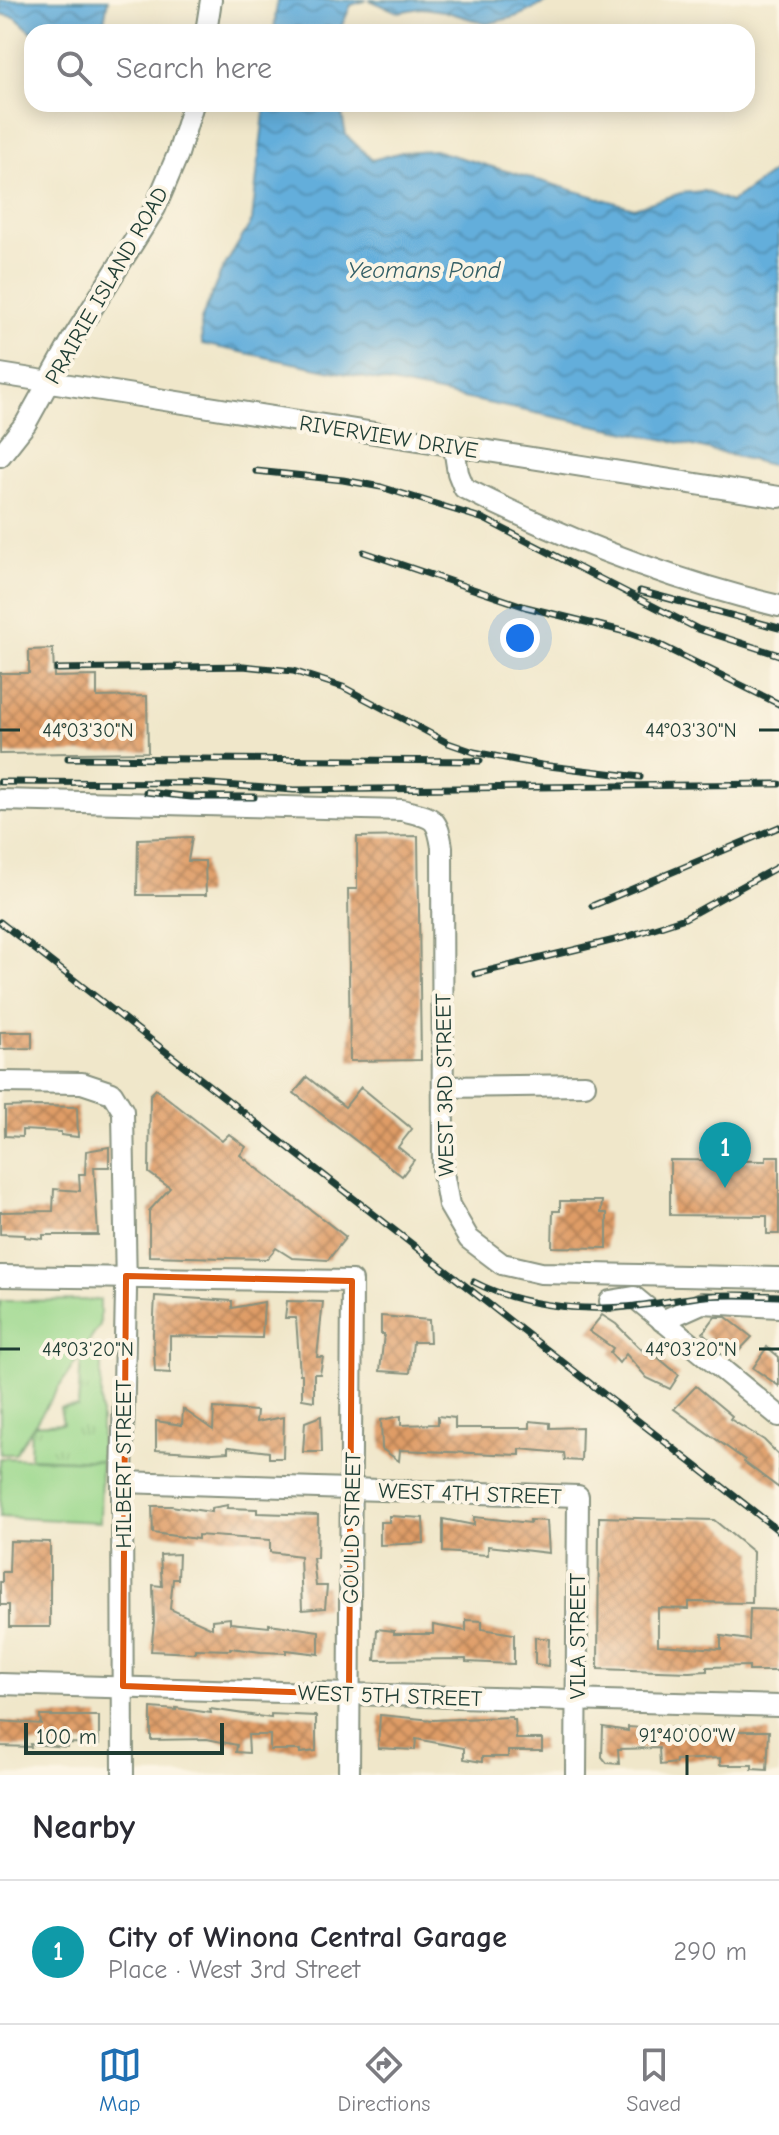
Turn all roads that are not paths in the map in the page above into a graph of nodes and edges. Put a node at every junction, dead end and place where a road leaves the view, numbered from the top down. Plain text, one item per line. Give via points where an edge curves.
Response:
1 (211, 0) edge
2 (207, 24) edge
3 (191, 112) edge
4 (0, 374) edge
5 (51, 382) junction
6 (454, 447) junction
7 (2, 450) edge
8 (779, 497) edge
9 (779, 606) edge
10 (0, 800) edge
11 (0, 1082) edge
12 (585, 1085) dead end
13 (443, 1087) junction
14 (0, 1276) edge
15 (126, 1276) junction
16 (779, 1278) edge
17 (610, 1301) dead end
18 (779, 1307) edge
19 (662, 1321) junction
20 (779, 1416) edge
21 (122, 1482) junction
22 (352, 1489) junction
23 (578, 1496) joint
24 (0, 1684) edge
25 (123, 1686) junction
26 (349, 1694) junction
27 (576, 1700) junction
28 (779, 1706) edge
29 (123, 1775) edge
30 (349, 1775) edge
31 (576, 1775) edge

1 - 2 street
3 - 5 street, PRAIRIE ISLAND ROAD via 155,208
4 - 5 street, RIVERVIEW DRIVE
5 - 6 street, RIVERVIEW DRIVE
5 - 7 street, PRAIRIE ISLAND ROAD
6 - 8 street, RIVERVIEW DRIVE
6 - 9 street via 464,488 533,522 646,568
10 - 13 street, WEST 3RD STREET via 402,810 433,818 442,847
11 - 15 street, HILBERT STREET via 82,1083 112,1093 123,1111
12 - 13 street
13 - 16 street, WEST 3RD STREET via 443,1172 449,1205 469,1239 502,1264 541,1273
14 - 15 street
15 - 21 street, HILBERT STREET
15 - 22 street, GOULD STREET via 352,1281
17 - 19 street via 634,1297
18 - 19 street via 702,1303
19 - 20 street
21 - 22 street, WEST 4TH STREET
21 - 25 street, HILBERT STREET
22 - 23 street, WEST 4TH STREET
22 - 26 street, GOULD STREET
23 - 27 street, VILA STREET
24 - 25 street, WEST 5TH STREET
25 - 26 street, WEST 5TH STREET
25 - 29 street, HILBERT STREET
26 - 27 street, WEST 5TH STREET
26 - 30 street, GOULD STREET
27 - 28 street, WEST 5TH STREET
27 - 31 street, VILA STREET

